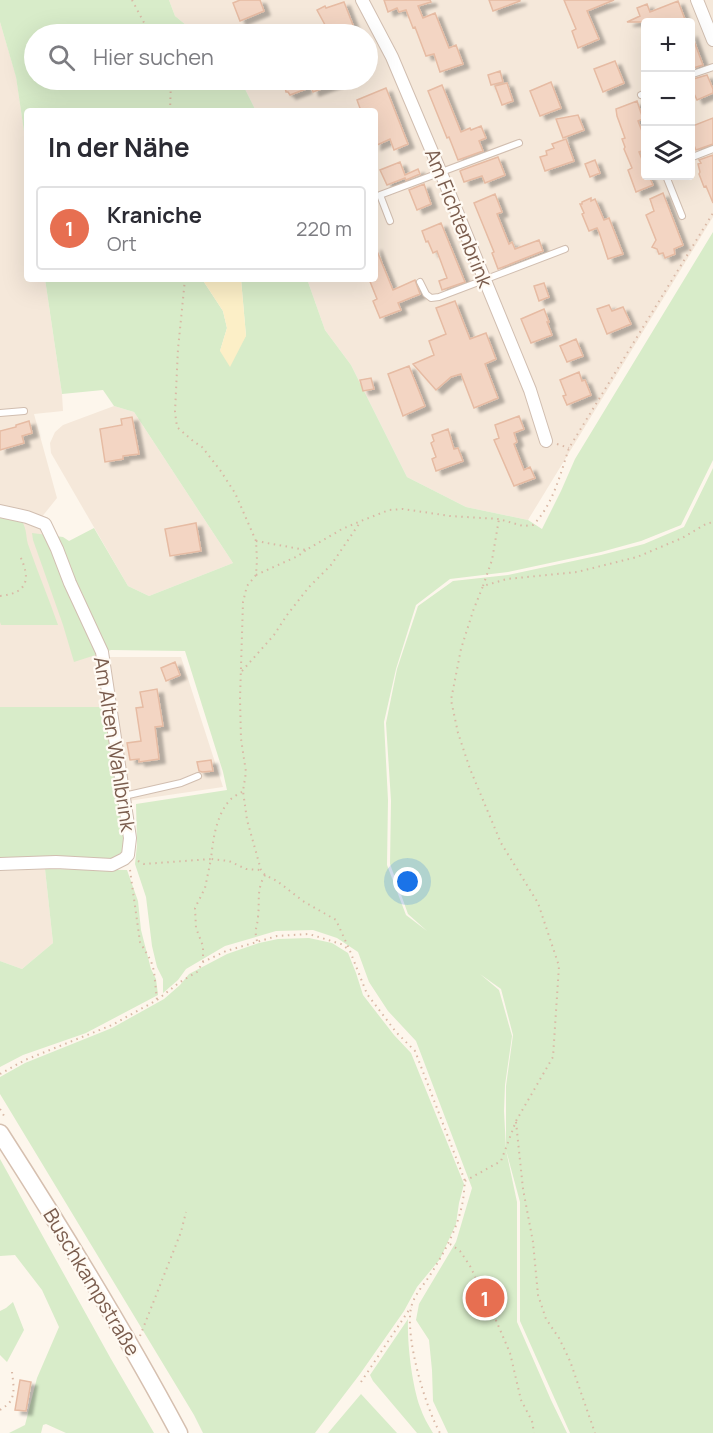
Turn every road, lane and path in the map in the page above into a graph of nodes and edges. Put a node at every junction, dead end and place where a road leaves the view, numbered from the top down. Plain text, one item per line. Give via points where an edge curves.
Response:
1 (132, 0) edge
2 (362, 0) edge
3 (697, 0) edge
4 (145, 24) edge
5 (375, 24) edge
6 (378, 30) edge
7 (712, 37) edge
8 (713, 67) edge
9 (695, 73) edge
10 (171, 90) edge
11 (170, 108) edge
12 (519, 143) dead end
13 (713, 149) edge
14 (695, 156) edge
15 (441, 173) junction
16 (668, 180) edge
17 (378, 196) edge
18 (713, 213) edge
19 (682, 216) dead end
20 (390, 221) dead end
21 (565, 249) dead end
22 (485, 281) junction
23 (185, 282) edge
24 (420, 282) dead end
25 (24, 411) dead end
26 (0, 413) edge
27 (546, 441) dead end
28 (0, 511) edge
29 (499, 519) junction
30 (361, 521) junction
31 (713, 522) edge
32 (256, 541) junction
33 (306, 550) junction
34 (19, 554) dead end
35 (256, 575) junction
36 (483, 586) junction
37 (0, 596) edge
38 (242, 671) junction
39 (198, 776) dead end
40 (243, 791) junction
41 (124, 796) junction
42 (128, 855) junction
43 (211, 859) junction
44 (0, 864) edge
45 (261, 870) junction
46 (264, 875) junction
47 (257, 941) junction
48 (350, 951) junction
49 (203, 962) junction
50 (157, 1000) junction
51 (0, 1074) edge
52 (516, 1121) junction
53 (0, 1133) edge
54 (465, 1181) junction
55 (186, 1212) dead end
56 (449, 1244) junction
57 (411, 1307) junction
58 (128, 1341) junction
59 (12, 1372) dead end
60 (361, 1382) dead end
61 (0, 1410) edge
62 (179, 1433) edge
63 (440, 1433) edge
64 (534, 1433) edge
65 (595, 1433) edge

1 - 4 path
2 - 5 street, Am Fichtenbrink
3 - 7 street
6 - 15 street, Am Fichtenbrink
8 - 9 lane
10 - 11 path
12 - 15 lane
13 - 14 lane
15 - 17 lane
15 - 22 street, Am Fichtenbrink
16 - 19 lane
17 - 20 lane
18 - 29 path via 569,448 556,488 540,518 533,525
21 - 22 lane
22 - 24 lane via 431,298
22 - 27 street, Am Fichtenbrink via 530,390
23 - 32 path via 178,349 177,427 202,447 220,470
25 - 26 lane
28 - 41 street, Am Alten Wahlbrink via 45,524 102,652
29 - 30 path via 403,509
29 - 36 path
30 - 33 path
30 - 38 path via 331,565
31 - 36 path via 636,556 577,572 507,579
32 - 33 path
32 - 35 path
33 - 35 path
34 - 37 path via 26,581 17,592
35 - 38 path via 247,586 243,602
36 - 52 path via 461,649 451,700 458,733 501,843 538,903 559,966 553,1057
38 - 40 path via 241,740 246,772
39 - 41 lane
40 - 43 path via 230,800 219,819
40 - 45 path
41 - 42 street, Am Alten Wahlbrink via 130,838
42 - 43 path via 144,864
42 - 44 street, Am Alten Wahlbrink via 106,865
42 - 50 path via 140,942 152,961
43 - 45 path
43 - 49 path via 205,888 195,908
45 - 46 path
46 - 47 path via 258,897
46 - 48 path via 336,920
47 - 48 path via 309,934 341,944
47 - 49 path
48 - 54 path via 367,994 415,1051
49 - 50 path via 197,972
50 - 51 path via 112,1025
52 - 54 path via 501,1161
52 - 65 path via 538,1295 546,1319 570,1361
53 - 58 main road, Buschkampstraße via 62,1228
54 - 56 path via 463,1203
55 - 58 path via 141,1335
56 - 57 path
56 - 64 path via 471,1266 495,1318
57 - 60 path
57 - 63 path via 413,1353 422,1391
58 - 62 main road, Buschkampstraße
59 - 61 path via 12,1396

